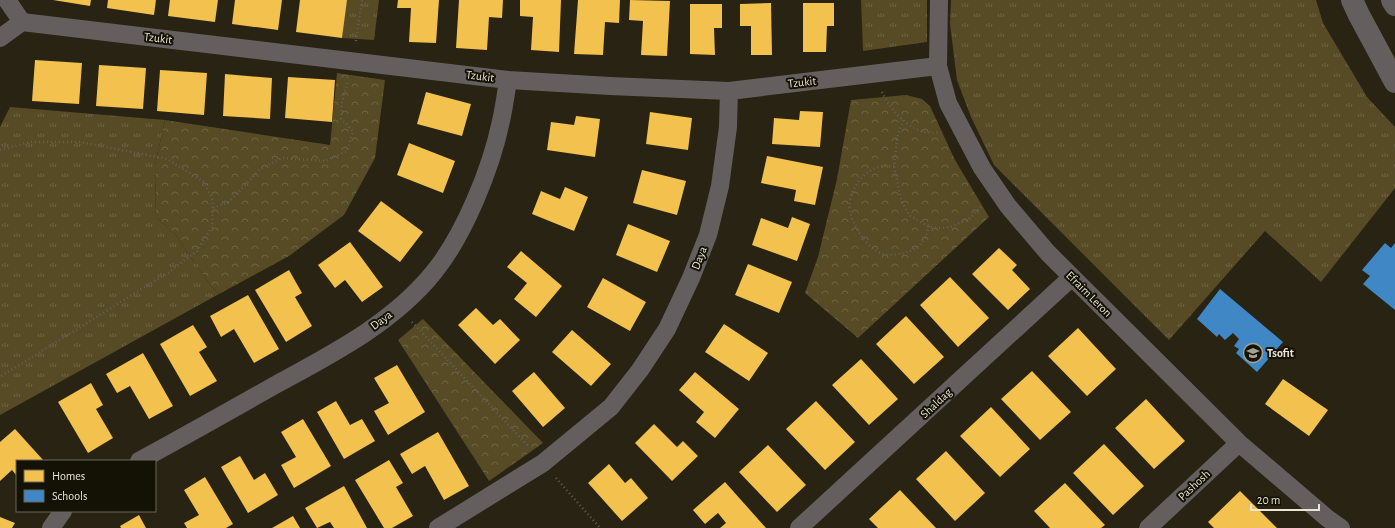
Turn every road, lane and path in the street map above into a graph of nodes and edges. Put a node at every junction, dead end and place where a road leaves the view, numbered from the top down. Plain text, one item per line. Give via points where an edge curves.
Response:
1 (7, 0) edge
2 (362, 0) edge
3 (939, 0) edge
4 (1352, 0) edge
5 (1392, 0) edge
6 (1395, 5) edge
7 (22, 22) junction
8 (0, 38) edge
9 (354, 61) junction
10 (938, 66) junction
11 (873, 74) junction
12 (508, 80) junction
13 (1395, 82) edge
14 (729, 91) junction
15 (903, 120) junction
16 (960, 128) junction
17 (0, 150) edge
18 (894, 166) junction
19 (997, 190) junction
20 (212, 208) junction
21 (929, 226) junction
22 (1072, 277) junction
23 (398, 307) junction
24 (0, 377) edge
25 (1239, 443) junction
26 (141, 460) edge
27 (543, 463) junction
28 (63, 512) edge
29 (52, 528) edge
30 (438, 528) edge
31 (600, 528) edge
32 (800, 528) edge
33 (1148, 528) edge
34 (1341, 528) edge

1 - 7 street
2 - 9 path
3 - 10 street, Efraim Leron
4 - 13 street
5 - 6 street
7 - 8 street
7 - 9 street, Tzukit
9 - 12 street, Tzukit
9 - 20 path via 342,103 341,119 353,131 347,151 325,161 282,158 260,169 229,202
10 - 11 street, Tzukit
10 - 16 street, Efraim Leron via 948,103
11 - 14 street, Tzukit
11 - 15 path via 886,101
12 - 14 street, Tzukit
12 - 23 street, Daya via 501,122 490,161 457,238 434,272
14 - 27 street, Daya via 728,127 720,186 708,235 667,329 611,407
15 - 16 path via 919,131 934,133
15 - 18 path via 897,138
16 - 19 street, Efraim Leron
17 - 20 path via 30,142 80,142 167,159 204,182 213,201
18 - 21 path via 901,200 909,215
18 - 21 path via 882,166 868,172 856,184 851,196 850,212 855,226 867,244 883,254 913,251 925,239
19 - 21 path via 969,219 950,227
19 - 22 street, Efraim Leron via 1048,253
20 - 24 path via 212,227 197,251 169,272
22 - 25 street, Efraim Leron
22 - 32 street, Shaldag
23 - 26 street, Daya via 378,324 338,350
23 - 27 path
25 - 33 street, Pashosh
25 - 34 street, Efraim Leron
27 - 30 street, Daya
27 - 31 path
28 - 29 street

